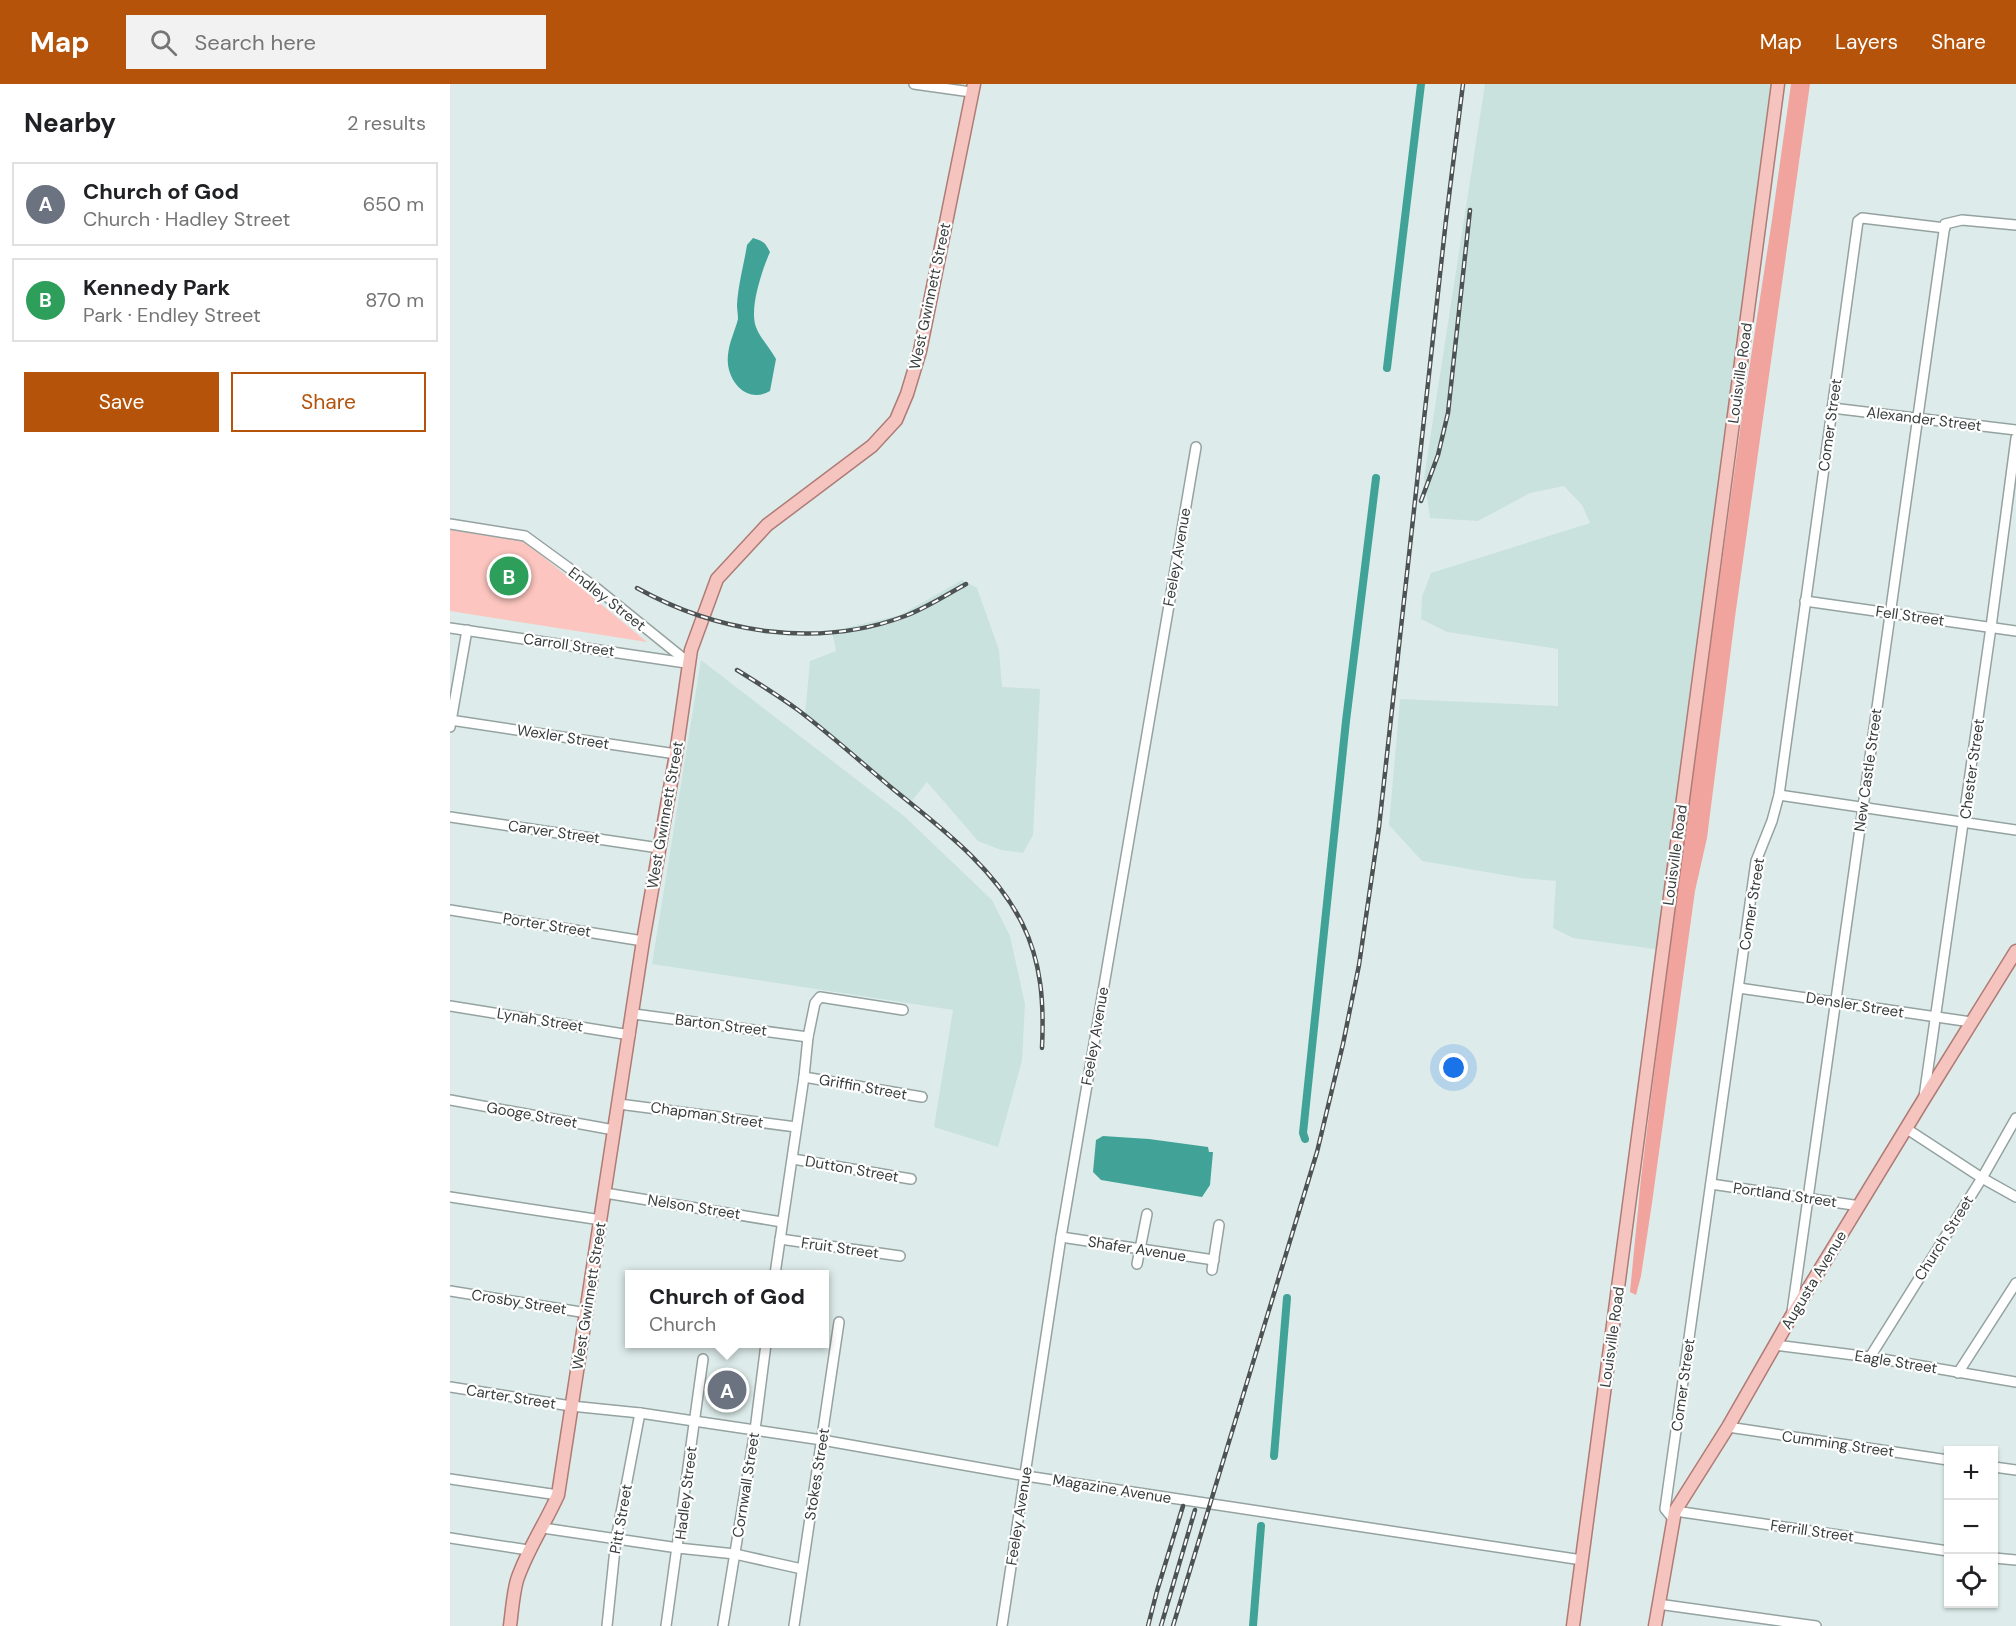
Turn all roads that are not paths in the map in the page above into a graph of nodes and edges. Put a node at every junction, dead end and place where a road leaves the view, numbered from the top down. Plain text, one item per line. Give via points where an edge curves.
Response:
1 (914, 84) edge
2 (1778, 84) edge
3 (972, 88) edge
4 (2016, 225) edge
5 (1945, 226) junction
6 (1832, 408) junction
7 (1918, 420) junction
8 (2016, 430) edge
9 (2016, 438) edge
10 (1196, 447) dead end
11 (450, 524) edge
12 (1805, 601) junction
13 (1889, 613) junction
14 (1991, 627) junction
15 (450, 628) edge
16 (467, 630) junction
17 (2016, 630) edge
18 (689, 663) junction
19 (450, 722) edge
20 (676, 754) junction
21 (1779, 795) junction
22 (1863, 808) junction
23 (450, 817) edge
24 (1964, 823) junction
25 (2016, 830) edge
26 (659, 848) junction
27 (450, 910) edge
28 (643, 940) junction
29 (2016, 951) edge
30 (2013, 964) edge
31 (1739, 988) junction
32 (1835, 1001) junction
33 (450, 1006) edge
34 (903, 1010) dead end
35 (633, 1014) junction
36 (1936, 1018) junction
37 (1971, 1022) junction
38 (630, 1035) junction
39 (808, 1036) junction
40 (804, 1077) junction
41 (922, 1097) dead end
42 (1924, 1099) junction
43 (450, 1100) edge
44 (619, 1104) junction
45 (2016, 1118) edge
46 (796, 1127) junction
47 (1907, 1129) junction
48 (614, 1130) junction
49 (793, 1159) junction
50 (1982, 1178) junction
51 (911, 1179) dead end
52 (1711, 1184) junction
53 (605, 1193) junction
54 (450, 1197) edge
55 (2016, 1197) edge
56 (1808, 1198) junction
57 (1860, 1206) junction
58 (1147, 1214) dead end
59 (601, 1220) junction
60 (782, 1222) junction
61 (1219, 1225) dead end
62 (1061, 1237) junction
63 (780, 1239) junction
64 (1141, 1249) junction
65 (900, 1256) dead end
66 (1137, 1264) dead end
67 (776, 1270) edge
68 (2016, 1283) edge
69 (450, 1291) edge
70 (587, 1313) junction
71 (1791, 1317) junction
72 (839, 1322) dead end
73 (1775, 1345) junction
74 (765, 1348) edge
75 (1870, 1357) junction
76 (704, 1359) dead end
77 (1958, 1373) junction
78 (2016, 1382) edge
79 (450, 1387) edge
80 (571, 1406) junction
81 (640, 1413) junction
82 (695, 1421) junction
83 (1728, 1427) junction
84 (755, 1430) junction
85 (822, 1440) junction
86 (1944, 1459) edge
87 (1998, 1468) edge
88 (2016, 1470) edge
89 (1026, 1476) junction
90 (450, 1479) edge
91 (558, 1495) junction
92 (1674, 1515) junction
93 (543, 1528) junction
94 (450, 1538) edge
95 (616, 1539) junction
96 (678, 1548) junction
97 (528, 1550) junction
98 (1944, 1550) edge
99 (735, 1554) junction
100 (1998, 1558) edge
101 (1582, 1560) junction
102 (2016, 1560) edge
103 (802, 1569) junction
104 (1658, 1604) junction
105 (510, 1626) edge
106 (607, 1626) edge
107 (666, 1626) edge
108 (723, 1626) edge
109 (794, 1626) edge
110 (1002, 1626) edge
111 (1573, 1626) edge
112 (1655, 1626) edge
113 (1816, 1626) edge

1 - 3 street
2 - 101 main road, Louisville Road
3 - 18 main road, West Gwinnett Street via 920,351 896,420 872,446 767,525 717,579
4 - 5 street via 1962,220
5 - 6 street, Comer Street via 1858,220
5 - 7 street, New Castle Street
6 - 7 street, Alexander Street
6 - 12 street, Comer Street
7 - 8 street, Alexander Street
7 - 13 street, New Castle Street
9 - 14 street, Chester Street
10 - 62 street, Feeley Avenue
11 - 18 street, Endley Street via 525,536
12 - 13 street, Fell Street
12 - 21 street, Comer Street
13 - 14 street, Fell Street
13 - 22 street, New Castle Street
14 - 17 street, Fell Street
14 - 24 street, Chester Street
15 - 16 street, Carroll Street
16 - 18 street, Carroll Street
16 - 19 street
18 - 20 main road, West Gwinnett Street
19 - 20 street, Wexler Street
20 - 26 main road, West Gwinnett Street
21 - 22 street
21 - 31 street, Comer Street via 1756,861
22 - 24 street
22 - 32 street, New Castle Street
23 - 26 street, Carver Street
24 - 25 street
24 - 36 street, Chester Street
26 - 28 main road, West Gwinnett Street
27 - 28 street, Porter Street
28 - 35 main road, West Gwinnett Street
29 - 30 main road, Augusta Avenue
30 - 37 main road, Augusta Avenue
31 - 32 street, Densler Street
31 - 52 street, Comer Street
32 - 36 street, Densler Street
32 - 56 street, New Castle Street
33 - 38 street, Lynah Street
34 - 39 street via 820,997
35 - 38 main road, West Gwinnett Street
35 - 39 street, Barton Street
36 - 37 street, Densler Street
36 - 42 street, Chester Street
37 - 42 main road, Augusta Avenue
38 - 44 main road, West Gwinnett Street
39 - 40 street
40 - 41 street, Griffin Street
40 - 46 street
42 - 47 main road, Augusta Avenue
43 - 48 street, Googe Street
44 - 46 street, Chapman Street
44 - 48 main road, West Gwinnett Street
45 - 50 street, Church Street
46 - 49 street
47 - 50 street
47 - 57 main road, Augusta Avenue
48 - 53 main road, West Gwinnett Street
49 - 51 street, Dutton Street
49 - 60 street
50 - 55 street
50 - 75 street, Church Street
52 - 56 street, Portland Street
52 - 92 street, Comer Street via 1665,1509
53 - 59 main road, West Gwinnett Street
53 - 60 street, Nelson Street
54 - 59 street
56 - 57 street, Portland Street
56 - 71 street, New Castle Street
57 - 71 main road, Augusta Avenue
58 - 64 street
59 - 70 main road, West Gwinnett Street
60 - 63 street
61 - 64 street, Shafer Avenue via 1213,1265
62 - 64 street, Shafer Avenue
62 - 89 street, Feeley Avenue
63 - 65 street, Fruit Street
63 - 67 street
64 - 66 street
68 - 77 street
69 - 70 street, Crosby Street
70 - 80 main road, West Gwinnett Street
71 - 73 main road, Augusta Avenue
72 - 85 street, Stokes Street
73 - 75 street, Eagle Street
73 - 83 main road, Augusta Avenue
74 - 84 street, Cornwall Street
75 - 77 street, Eagle Street
76 - 82 street, Hadley Street
77 - 78 street, Eagle Street
79 - 80 street, Carter Street
80 - 81 street, Magazine Avenue
80 - 91 main road, West Gwinnett Street
81 - 82 street, Magazine Avenue
81 - 95 street, Pitt Street
82 - 84 street, Magazine Avenue
82 - 96 street, Hadley Street
83 - 86 street, Cumming Street
83 - 92 main road, Augusta Avenue
84 - 85 street, Magazine Avenue
84 - 99 street, Cornwall Street
85 - 89 street, Magazine Avenue
85 - 103 street, Stokes Street
87 - 88 street
89 - 101 street, Magazine Avenue
89 - 110 street, Feeley Avenue
90 - 91 street
91 - 93 main road, West Gwinnett Street
92 - 98 street, Ferrill Street
92 - 104 main road, Augusta Avenue
93 - 95 street
93 - 97 main road, West Gwinnett Street
94 - 97 street
95 - 96 street
95 - 106 street, Pitt Street
96 - 99 street
96 - 107 street, Hadley Street
97 - 105 main road, West Gwinnett Street via 516,1582
99 - 103 street
99 - 108 street, Cornwall Street
100 - 102 street
101 - 111 main road, Louisville Road
103 - 109 street, Stokes Street
104 - 112 main road, Augusta Avenue
104 - 113 street

